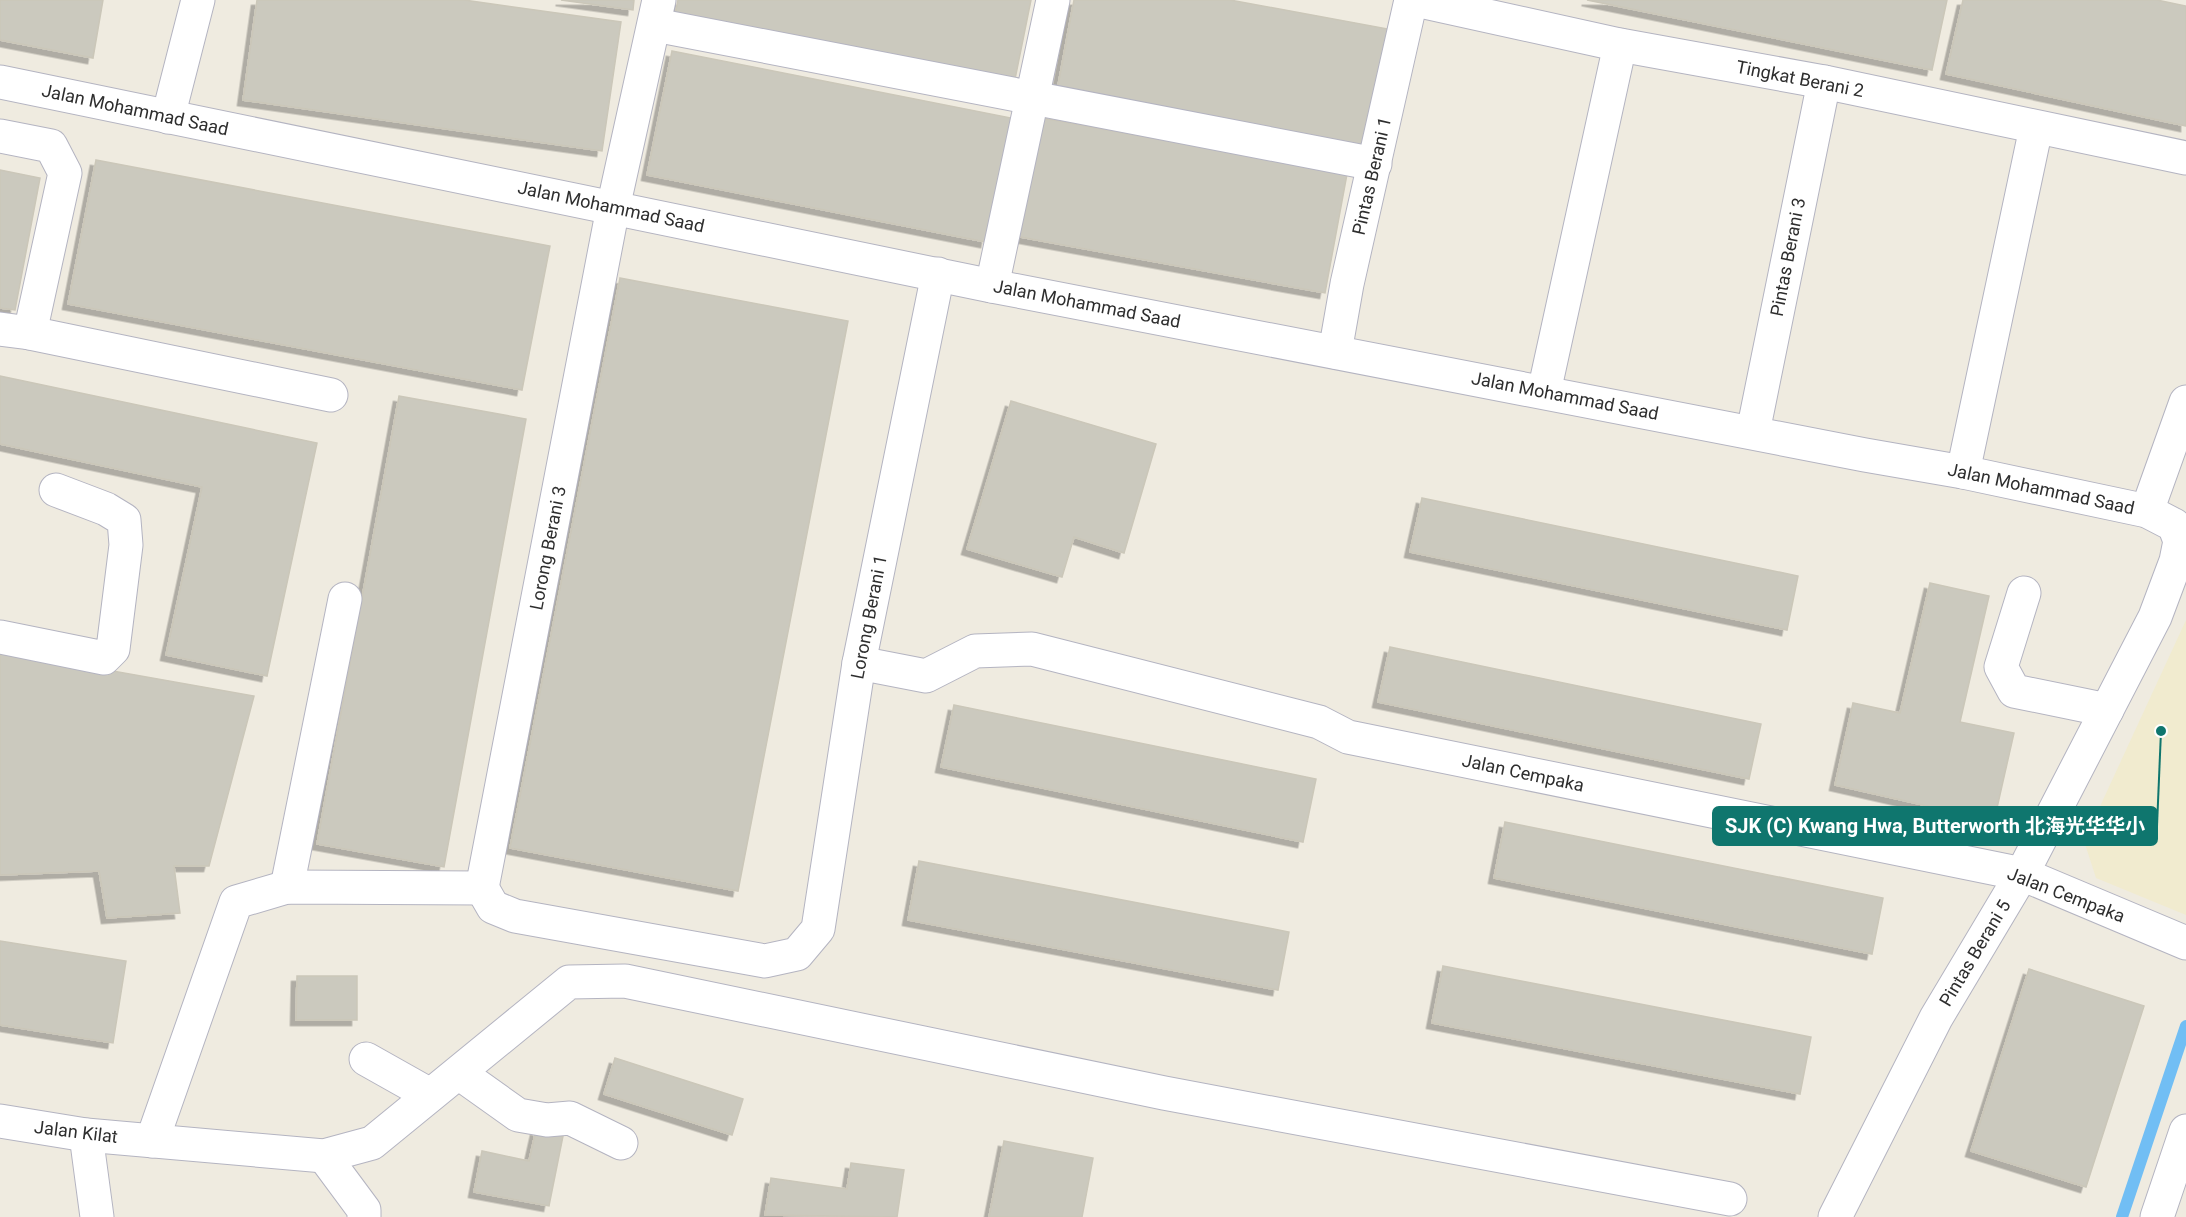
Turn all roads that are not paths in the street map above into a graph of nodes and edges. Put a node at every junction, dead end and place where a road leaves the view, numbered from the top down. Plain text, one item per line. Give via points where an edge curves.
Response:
1 (198, 0) edge
2 (1053, 0) edge
3 (1413, 0) edge
4 (657, 13) edge
5 (1620, 45) junction
6 (0, 82) edge
7 (1824, 82) junction
8 (1033, 99) junction
9 (168, 117) junction
10 (2036, 128) junction
11 (0, 136) edge
12 (2186, 158) edge
13 (1375, 164) junction
14 (613, 208) junction
15 (938, 274) junction
16 (992, 286) junction
17 (15, 331) edge
18 (1335, 352) junction
19 (1544, 392) junction
20 (331, 395) dead end
21 (2186, 402) edge
22 (1753, 432) junction
23 (1963, 472) junction
24 (56, 490) dead end
25 (2160, 518) junction
26 (2024, 593) dead end
27 (345, 599) dead end
28 (0, 637) edge
29 (859, 663) junction
30 (2108, 710) junction
31 (2022, 874) junction
32 (288, 887) junction
33 (482, 888) junction
34 (2186, 943) edge
35 (366, 1059) dead end
36 (459, 1073) junction
37 (430, 1095) junction
38 (0, 1122) edge
39 (2186, 1133) edge
40 (86, 1135) junction
41 (152, 1141) junction
42 (621, 1143) dead end
43 (324, 1156) junction
44 (1730, 1200) dead end
45 (97, 1217) edge
46 (364, 1217) edge
47 (1835, 1217) edge
48 (2157, 1217) edge

1 - 9 street
2 - 8 street
3 - 5 street, Tingkat Berani 2
3 - 13 street, Pintas Berani 1
4 - 8 street
4 - 14 street, Lorong Berani 3
5 - 7 street, Tingkat Berani 2
5 - 19 street
6 - 9 street, Jalan Mohammad Saad
7 - 10 street, Tingkat Berani 2
7 - 22 street, Pintas Berani 3
8 - 13 street
8 - 16 street
9 - 14 street, Jalan Mohammad Saad
10 - 12 street, Tingkat Berani 2
10 - 23 street
11 - 17 street via 51,146 65,173
13 - 18 street, Pintas Berani 1
14 - 15 street, Jalan Mohammad Saad
14 - 33 street, Lorong Berani 3
15 - 16 street, Jalan Mohammad Saad
15 - 29 street, Lorong Berani 1
16 - 18 street, Jalan Mohammad Saad
17 - 20 street
18 - 19 street, Jalan Mohammad Saad
19 - 22 street, Jalan Mohammad Saad
21 - 25 street, Pintas Berani 5
22 - 23 street, Jalan Mohammad Saad
23 - 25 street, Jalan Mohammad Saad
24 - 28 street via 124,520 126,545 114,649 104,658
25 - 30 street, Pintas Berani 5 via 2180,541 2176,561 2155,616
26 - 30 street via 2001,667 2014,691
27 - 32 street
29 - 31 street, Jalan Cempaka via 926,676 975,651 1032,650 1319,722 1348,737
29 - 33 street, Lorong Berani 1 via 818,929 797,954 765,961 515,916 493,907
30 - 31 street, Pintas Berani 5
31 - 34 street, Jalan Cempaka
31 - 47 street, Pintas Berani 5 via 1936,1018
32 - 33 street
32 - 41 street via 236,902
35 - 37 street
36 - 37 street
36 - 42 street via 518,1115 547,1120 570,1118
36 - 44 street via 569,981 625,981 1164,1093
37 - 43 street via 372,1143
38 - 40 street, Jalan Kilat
39 - 48 street
40 - 41 street, Jalan Kilat
40 - 45 street
41 - 43 street, Jalan Kilat
43 - 46 street via 364,1210

